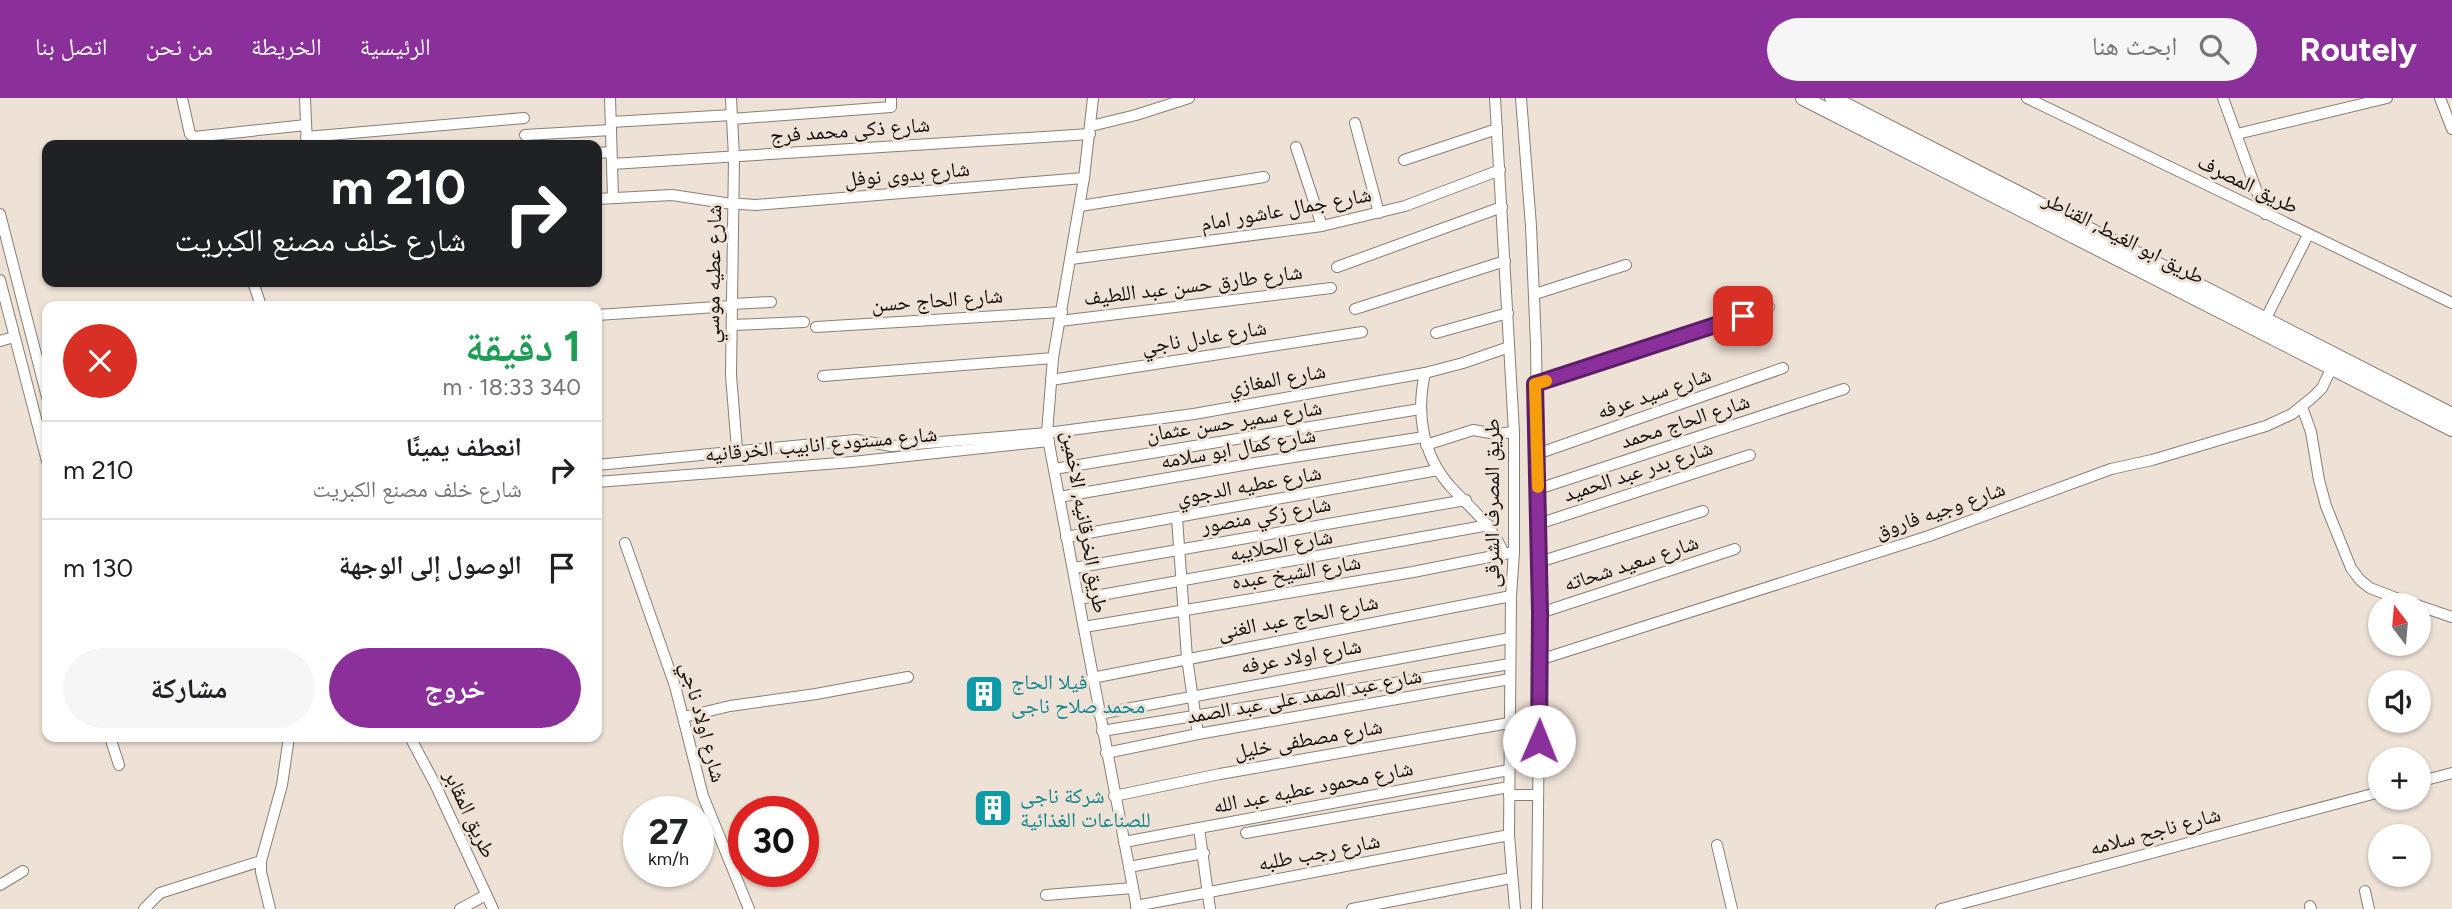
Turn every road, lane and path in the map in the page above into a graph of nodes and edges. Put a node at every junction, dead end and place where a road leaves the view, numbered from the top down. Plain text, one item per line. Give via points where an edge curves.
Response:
1 (182, 98) edge
2 (305, 98) edge
3 (610, 98) edge
4 (731, 98) edge
5 (1093, 98) edge
6 (1189, 98) edge
7 (1496, 98) edge
8 (1521, 98) edge
9 (1803, 98) edge
10 (1832, 98) edge
11 (2027, 98) edge
12 (2222, 98) edge
13 (2387, 98) edge
14 (2440, 98) edge
15 (891, 102) edge
16 (732, 117) junction
17 (524, 118) dead end
18 (1355, 123) dead end
19 (306, 125) junction
20 (611, 126) junction
21 (1497, 129) junction
22 (1091, 130) junction
23 (2452, 130) edge
24 (2237, 134) junction
25 (525, 135) dead end
26 (306, 140) edge
27 (315, 140) edge
28 (546, 140) edge
29 (1296, 148) dead end
30 (611, 152) junction
31 (602, 153) edge
32 (734, 157) junction
33 (1404, 160) dead end
34 (612, 164) junction
35 (1500, 170) junction
36 (1264, 177) dead end
37 (1084, 178) junction
38 (613, 197) junction
39 (602, 198) edge
40 (733, 204) junction
41 (1080, 206) junction
42 (1502, 207) junction
43 (0, 214) edge
44 (1379, 214) junction
45 (2265, 214) junction
46 (1322, 226) junction
47 (2308, 234) junction
48 (1071, 259) junction
49 (1505, 261) junction
50 (1626, 265) dead end
51 (1337, 267) dead end
52 (0, 280) edge
53 (1331, 288) dead end
54 (1535, 294) junction
55 (771, 302) dead end
56 (2452, 303) edge
57 (732, 305) junction
58 (1769, 307) dead end
59 (24, 308) junction
60 (1355, 309) dead end
61 (8, 313) junction
62 (1508, 313) junction
63 (602, 315) edge
64 (1061, 316) junction
65 (2265, 320) junction
66 (804, 322) dead end
67 (732, 325) junction
68 (816, 327) dead end
69 (1362, 332) dead end
70 (1436, 333) dead end
71 (14, 337) junction
72 (0, 341) edge
73 (1509, 347) junction
74 (1053, 358) junction
75 (2332, 367) junction
76 (1783, 368) dead end
77 (1425, 373) junction
78 (823, 376) dead end
79 (42, 378) edge
80 (1051, 380) junction
81 (1535, 384) junction
82 (1844, 389) dead end
83 (2302, 407) junction
84 (1420, 409) junction
85 (2429, 410) junction
86 (2452, 415) edge
87 (2452, 429) edge
88 (1514, 432) junction
89 (1048, 437) junction
90 (1425, 441) junction
91 (42, 442) edge
92 (737, 450) junction
93 (1537, 454) junction
94 (1750, 455) dead end
95 (602, 464) edge
96 (1054, 469) junction
97 (1438, 470) junction
98 (602, 482) edge
99 (1538, 489) junction
100 (1059, 497) junction
101 (1466, 500) junction
102 (1703, 511) dead end
103 (1177, 518) junction
104 (1538, 524) junction
105 (1489, 525) junction
106 (1066, 537) junction
107 (625, 543) dead end
108 (1735, 548) dead end
109 (1180, 549) junction
110 (1509, 553) junction
111 (1539, 562) junction
112 (1074, 568) junction
113 (1181, 582) junction
114 (1511, 596) junction
115 (1079, 600) junction
116 (1183, 610) junction
117 (1540, 613) junction
118 (2452, 617) edge
119 (1084, 627) junction
120 (1510, 638) junction
121 (1187, 658) junction
122 (1539, 660) junction
123 (1510, 664) junction
124 (908, 677) dead end
125 (1092, 678) junction
126 (1510, 679) junction
127 (1193, 696) junction
128 (1099, 714) junction
129 (1196, 716) junction
130 (684, 717) junction
131 (1509, 723) junction
132 (1102, 731) junction
133 (1198, 734) junction
134 (112, 742) edge
135 (288, 742) edge
136 (413, 742) edge
137 (1106, 753) junction
138 (119, 765) dead end
139 (1509, 770) junction
140 (2452, 773) edge
141 (2431, 779) edge
142 (1509, 791) junction
143 (1538, 795) junction
144 (2368, 795) edge
145 (1114, 796) junction
146 (1199, 828) junction
147 (1246, 833) dead end
148 (1509, 835) junction
149 (1124, 842) junction
150 (1717, 845) dead end
151 (1204, 853) junction
152 (261, 861) junction
153 (1129, 867) junction
154 (23, 871) dead end
155 (1511, 878) junction
156 (0, 885) edge
157 (1133, 887) junction
158 (2365, 891) dead end
159 (1208, 892) junction
160 (486, 895) junction
161 (1046, 895) dead end
162 (1137, 907) edge
163 (144, 909) edge
164 (270, 909) edge
165 (460, 909) edge
166 (493, 909) edge
167 (749, 909) edge
168 (1210, 909) edge
169 (1352, 909) edge
170 (1514, 909) edge
171 (1537, 909) edge
172 (1732, 909) edge
173 (1941, 909) edge
174 (2369, 909) edge

1 - 19 street via 194,137
2 - 19 street
3 - 20 street
4 - 16 street, شارع عطيه موسي
5 - 22 street, طريق الخرقانيه, الاخمين
6 - 22 street, شارع ذكى محمد فرج
7 - 21 street, طريق المصرف الشرقى
8 - 54 street, طريق المصرف الشرقى
9 - 75 main road, طريق ابو الغيط, القناطر
10 - 65 main road, طريق ابو الغيط, القناطر
11 - 45 street, طريق المصرف
12 - 24 street
13 - 24 street
14 - 23 street
15 - 16 street
16 - 20 street
16 - 32 street, شارع عطيه موسي
17 - 27 street
18 - 44 street
19 - 26 street
20 - 28 street
20 - 30 street
21 - 33 street
21 - 35 street, طريق المصرف الشرقى
22 - 32 street, شارع ذكى محمد فرج
22 - 37 street, طريق الخرقانيه, الاخمين
24 - 45 street
25 - 28 street
29 - 46 street
30 - 31 street
30 - 34 street
32 - 34 street, شارع ذكى محمد فرج
32 - 40 street, شارع عطيه موسي
34 - 38 street
35 - 42 street, طريق المصرف الشرقى
35 - 44 street, شارع جمال عاشور امام
36 - 41 street
37 - 40 street, شارع بدوى نوفل
37 - 41 street, طريق الخرقانيه, الاخمين
38 - 39 street, شارع بدوى نوفل
38 - 40 street, شارع بدوى نوفل via 672,195
40 - 57 street, شارع عطيه موسي
41 - 48 street, طريق الخرقانيه, الاخمين
42 - 49 street, طريق المصرف الشرقى
42 - 51 street
43 - 59 street
44 - 46 street, شارع جمال عاشور امام
45 - 47 street, طريق المصرف
46 - 48 street, شارع جمال عاشور امام
47 - 56 street, طريق المصرف
47 - 65 street
48 - 64 street, طريق الخرقانيه, الاخمين
49 - 60 street
49 - 62 street, طريق المصرف الشرقى
50 - 54 street
52 - 61 street
53 - 64 street, شارع طارق حسن عبد اللطيف
54 - 81 street, طريق المصرف الشرقى
55 - 57 street
57 - 63 street
57 - 67 street, شارع عطيه موسي
58 - 81 street
59 - 61 street
59 - 79 street
61 - 71 street
62 - 70 street
62 - 73 street, طريق المصرف الشرقى
64 - 68 street, شارع الحاج حسن
64 - 74 street, طريق الخرقانيه, الاخمين
65 - 85 main road, طريق ابو الغيط, القناطر
66 - 67 street
67 - 92 street, شارع عطيه موسي
69 - 80 street, شارع عادل ناجي
71 - 72 street
71 - 91 street
73 - 77 street, شارع المغازي
73 - 88 street, طريق المصرف الشرقى
74 - 78 street
74 - 80 street, طريق الخرقانيه, الاخمين
75 - 83 street, شارع وجيه فاروق via 2322,388
75 - 85 main road, طريق ابو الغيط, القناطر
76 - 93 street, شارع سيد عرفه
77 - 84 street
77 - 89 street, شارع المغازي
80 - 89 street, طريق الخرقانيه, الاخمين
81 - 93 street, طريق المصرف الشرقى
82 - 99 street, شارع الحاج محمد
83 - 118 street via 2326,506 2351,568 2370,588
83 - 122 street, شارع وجيه فاروق via 2266,426 2111,469 1929,536
84 - 90 street
84 - 96 street, شارع سمير حسن عثمان
85 - 86 main road
85 - 87 main road
88 - 90 street, شارع كمال ابو سلامه via 1474,430
88 - 110 street, طريق المصرف الشرقى
89 - 92 street, شارع مستودع انابيب الخرقانيه via 892,446 856,440
89 - 96 street, طريق الخرقانيه, الاخمين
89 - 98 street, شارع مستودع انابيب الخرقانيه via 852,462
90 - 97 street
90 - 100 street, شارع كمال ابو سلامه via 1255,463
92 - 95 street, شارع مستودع انابيب الخرقانيه
93 - 99 street, طريق المصرف الشرقى
94 - 104 street, شارع بدر عبد الحميد
96 - 100 street, طريق الخرقانيه, الاخمين
97 - 101 street
97 - 103 street, شارع عطيه الدجوي
99 - 104 street, طريق المصرف الشرقى
100 - 106 street, طريق الخرقانيه, الاخمين
101 - 105 street
101 - 109 street, شارع زكي منصور
102 - 111 street
103 - 106 street, شارع عطيه الدجوي
103 - 109 street
104 - 111 street, طريق المصرف الشرقى
105 - 110 street
105 - 113 street, شارع الحلايبه
106 - 112 street, طريق الخرقانيه, الاخمين
107 - 130 street, شارع اولاد ناجي
108 - 117 street, شارع سعيد شحاته
109 - 112 street, شارع زكي منصور
109 - 113 street
110 - 114 street, طريق المصرف الشرقى
110 - 116 street, شارع الشيخ عبده
111 - 117 street, طريق المصرف الشرقى
112 - 115 street, طريق الخرقانيه, الاخمين
113 - 115 street, شارع الحلايبه
113 - 116 street
114 - 120 street, طريق المصرف الشرقى
114 - 121 street, شارع الحاج عبد الغنى
115 - 119 street, طريق الخرقانيه, الاخمين
116 - 119 street, شارع الشيخ عبده
116 - 121 street
117 - 122 street, طريق المصرف الشرقى
119 - 125 street, طريق الخرقانيه, الاخمين
120 - 123 street, طريق المصرف الشرقى
120 - 127 street, شارع اولاد عرفه
121 - 125 street, شارع الحاج عبد الغنى
121 - 127 street
122 - 143 street, طريق المصرف الشرقى
123 - 126 street, طريق المصرف الشرقى
123 - 129 street
124 - 130 street
125 - 128 street, طريق الخرقانيه, الاخمين
126 - 131 street, طريق المصرف الشرقى
126 - 133 street, شارع عبد الصمد على عبد الصمد
127 - 128 street, شارع اولاد عرفه
127 - 129 street
128 - 132 street, طريق الخرقانيه, الاخمين
129 - 132 street
129 - 133 street
130 - 167 street, شارع اولاد ناجي via 703,796
131 - 139 street, طريق المصرف الشرقى
131 - 145 street, شارع مصطفى خليل
132 - 137 street, طريق الخرقانيه, الاخمين
133 - 137 street, شارع عبد الصمد على عبد الصمد
134 - 138 street
135 - 152 street
136 - 160 street, طريق المقابر
137 - 145 street, طريق الخرقانيه, الاخمين
139 - 142 street, طريق المصرف الشرقى
139 - 146 street, شارع محمود عطيه عبد الله
140 - 141 street
142 - 143 street
142 - 147 street
142 - 148 street, طريق المصرف الشرقى
143 - 171 street, طريق المصرف الشرقى
144 - 173 street, شارع ناجح سلامه
145 - 149 street, طريق الخرقانيه, الاخمين
146 - 149 street, شارع محمود عطيه عبد الله
146 - 151 street
148 - 155 street, طريق المصرف الشرقى
148 - 159 street, شارع رجب طلبه
149 - 153 street, طريق الخرقانيه, الاخمين
150 - 172 street
151 - 153 street
151 - 159 street
152 - 163 street via 160,893
152 - 164 street
153 - 157 street, طريق الخرقانيه, الاخمين
154 - 156 street
155 - 169 street
155 - 170 street, طريق المصرف الشرقى
157 - 161 street
157 - 162 street, طريق الخرقانيه, الاخمين
158 - 174 street
159 - 162 street, شارع رجب طلبه
159 - 168 street
160 - 165 street
160 - 166 street, طريق المقابر

